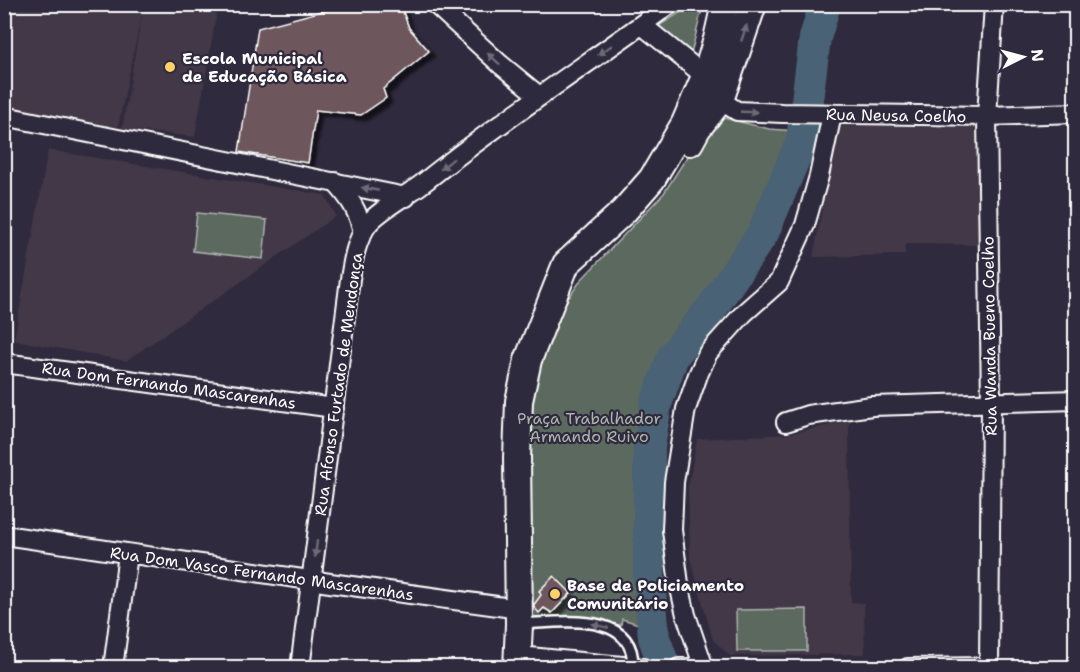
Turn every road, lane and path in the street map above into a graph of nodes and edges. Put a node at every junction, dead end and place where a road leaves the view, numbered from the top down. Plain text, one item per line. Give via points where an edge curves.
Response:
1 (435, 4) edge
2 (670, 4) edge
3 (725, 4) edge
4 (753, 4) edge
5 (994, 4) edge
6 (642, 25) junction
7 (717, 39) junction
8 (705, 76) junction
9 (539, 96) junction
10 (720, 100) junction
11 (1076, 113) edge
12 (825, 114) junction
13 (4, 116) edge
14 (987, 116) junction
15 (335, 182) junction
16 (406, 196) junction
17 (624, 211) junction
18 (363, 232) junction
19 (4, 363) edge
20 (1076, 400) edge
21 (991, 403) junction
22 (334, 408) junction
23 (786, 423) dead end
24 (4, 535) edge
25 (128, 554) junction
26 (312, 581) junction
27 (519, 616) junction
28 (518, 662) edge
29 (610, 666) edge
30 (638, 667) edge
31 (989, 667) edge
32 (113, 668) edge
33 (300, 668) edge
34 (680, 668) edge
35 (694, 668) edge
36 (704, 668) edge
37 (908, 668) edge

9 -> 1 street
2 - 6 street, Rua Afonso Furtado de Mendonça
3 - 7 main road
10 -> 4 main road
5 - 14 street, Rua Wanda Bueno Coelho
6 - 8 street
6 -> 9 street, Rua Afonso Furtado de Mendonça
7 - 8 main road
7 - 10 main road
8 - 17 main road via 685,123 652,179
9 -> 16 street, Rua Afonso Furtado de Mendonça
10 -> 12 street, Rua Neusa Coelho via 737,111
10 - 17 main road via 658,187
11 - 14 street, Rua Neusa Coelho
12 - 14 street, Rua Neusa Coelho
12 - 36 street via 819,176 805,225 778,282 708,353 686,409 674,482 672,530 686,615
13 - 15 street
14 - 21 street, Rua Wanda Bueno Coelho
16 -> 15 street
15 - 18 street via 353,203
16 - 18 street, Rua Afonso Furtado de Mendonça via 375,217
17 - 27 main road via 566,264 528,360 519,401
18 - 22 street, Rua Afonso Furtado de Mendonça via 350,279
19 - 22 street, Rua Dom Fernando Mascarenhas
20 - 21 street
21 - 23 street via 872,406 808,415
21 - 31 street, Rua Wanda Bueno Coelho
22 -> 26 street, Rua Afonso Furtado de Mendonça
24 - 25 street, Rua Dom Vasco Fernando Mascarenhas
25 - 26 street, Rua Dom Vasco Fernando Mascarenhas
25 - 32 street
26 - 27 street, Rua Dom Vasco Fernando Mascarenhas
26 - 33 street, Rua Afonso Furtado de Mendonça
27 - 28 main road
30 -> 27 lane via 630,646 613,629
28 - 29 street via 590,661
29 - 30 street
31 - 37 street
34 - 35 street

